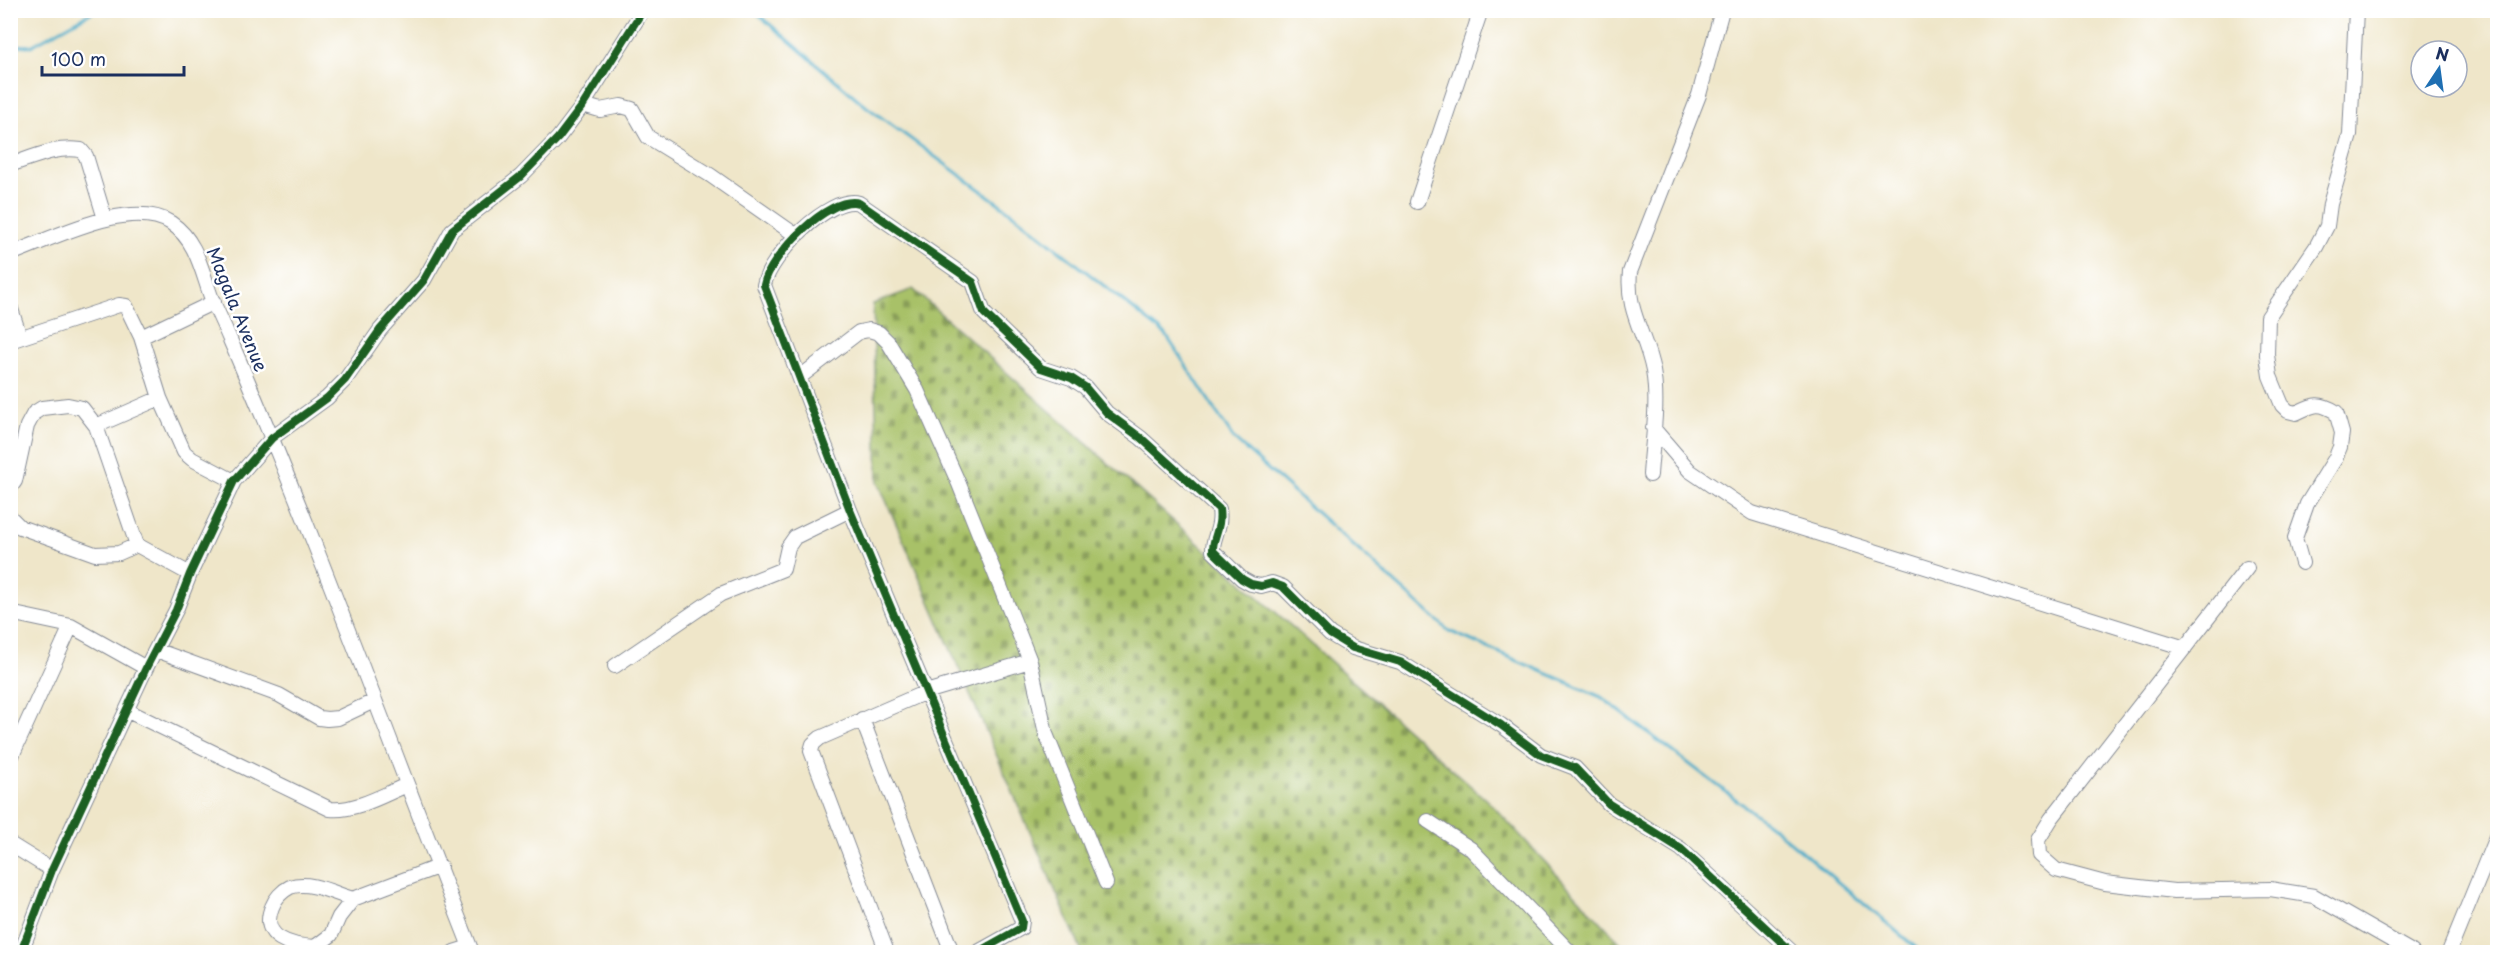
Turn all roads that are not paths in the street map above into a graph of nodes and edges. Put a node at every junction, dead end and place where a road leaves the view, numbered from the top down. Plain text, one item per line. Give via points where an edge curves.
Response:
1 (643, 10) edge
2 (1481, 10) edge
3 (1722, 10) edge
4 (2356, 10) edge
5 (583, 105) junction
6 (10, 165) edge
7 (1416, 202) dead end
8 (105, 219) junction
9 (796, 236) junction
10 (10, 254) edge
11 (214, 303) junction
12 (10, 306) edge
13 (141, 337) junction
14 (15, 339) edge
15 (800, 378) junction
16 (160, 398) junction
17 (96, 426) junction
18 (1653, 428) junction
19 (272, 438) junction
20 (1650, 475) dead end
21 (234, 481) junction
22 (10, 488) edge
23 (850, 510) junction
24 (10, 517) edge
25 (137, 545) junction
26 (2302, 562) dead end
27 (2247, 568) dead end
28 (190, 574) junction
29 (10, 613) edge
30 (71, 626) junction
31 (2185, 648) junction
32 (156, 650) junction
33 (1030, 661) junction
34 (615, 666) dead end
35 (146, 668) junction
36 (926, 692) junction
37 (374, 701) junction
38 (128, 711) junction
39 (862, 719) junction
40 (10, 760) edge
41 (407, 784) junction
42 (1428, 821) dead end
43 (2498, 832) edge
44 (10, 844) edge
45 (440, 866) junction
46 (52, 870) junction
47 (1106, 883) dead end
48 (353, 899) junction
49 (471, 950) edge
50 (21, 952) edge
51 (454, 952) edge
52 (887, 952) edge
53 (952, 952) edge
54 (978, 952) edge
55 (1570, 952) edge
56 (1792, 952) edge
57 (2412, 952) edge
58 (2449, 952) edge

1 - 5 street
2 - 7 street
3 - 18 street via 1699,95 1630,272 1632,311 1653,373
4 - 26 street via 2350,135 2327,226 2268,317 2270,376 2282,405 2296,413 2312,404 2330,408 2336,412 2341,427 2340,447 2307,504 2295,538
5 - 9 street via 600,110 621,106 632,109 648,137
5 - 19 street via 521,176 452,230 424,280 380,330 339,386
6 - 8 street via 49,151 81,150
8 - 10 street, Magala Avenue
8 - 11 street, Magala Avenue via 153,214 182,231 193,246
9 - 15 street via 766,275 764,285
9 - 56 street via 841,203 853,201 973,282 984,313 1041,368 1085,387 1107,413 1142,438 1219,509 1220,526 1212,547 1242,579 1261,586 1272,583 1283,587 1330,634 1353,648 1400,662 1501,725 1541,755 1575,768 1609,804 1681,849
11 - 13 street
11 - 19 street, Magala Avenue
12 - 14 street
13 - 14 street via 130,311 119,305
13 - 16 street
15 - 23 street
15 - 33 street via 859,332 879,333 888,342 917,390 959,484
16 - 17 street
16 - 21 street via 184,452
17 - 22 street via 76,405 42,408 34,413
17 - 25 street
18 - 20 street
18 - 31 street via 1690,471 1752,513
19 - 21 street
19 - 37 street, Magala Avenue
21 - 28 street
23 - 34 street via 795,537 788,547 783,569 721,594
23 - 36 street
24 - 25 street via 20,527 95,554 119,553
25 - 28 street
27 - 31 street
28 - 32 street
29 - 30 street
30 - 35 street
30 - 40 street
31 - 57 street via 2051,819 2038,840 2039,855 2056,870 2105,883 2174,891 2270,889 2314,896
32 - 35 street
32 - 37 street via 279,695 319,718 338,717
33 - 36 street
33 - 47 street via 1046,734
35 - 38 street
36 - 39 street
36 - 54 street via 1022,921 1021,928
37 - 41 street, Magala Avenue
38 - 41 street via 330,809 351,808
38 - 46 street
39 - 52 street via 820,738 811,751
39 - 53 street
41 - 45 street, Magala Avenue
42 - 55 street via 1471,849
43 - 58 street
44 - 46 street
45 - 48 street
45 - 49 street, Magala Avenue
46 - 50 street
48 - 48 street via 318,887 290,887 274,903 268,923 271,932 295,945 315,947 331,935
49 - 51 street

